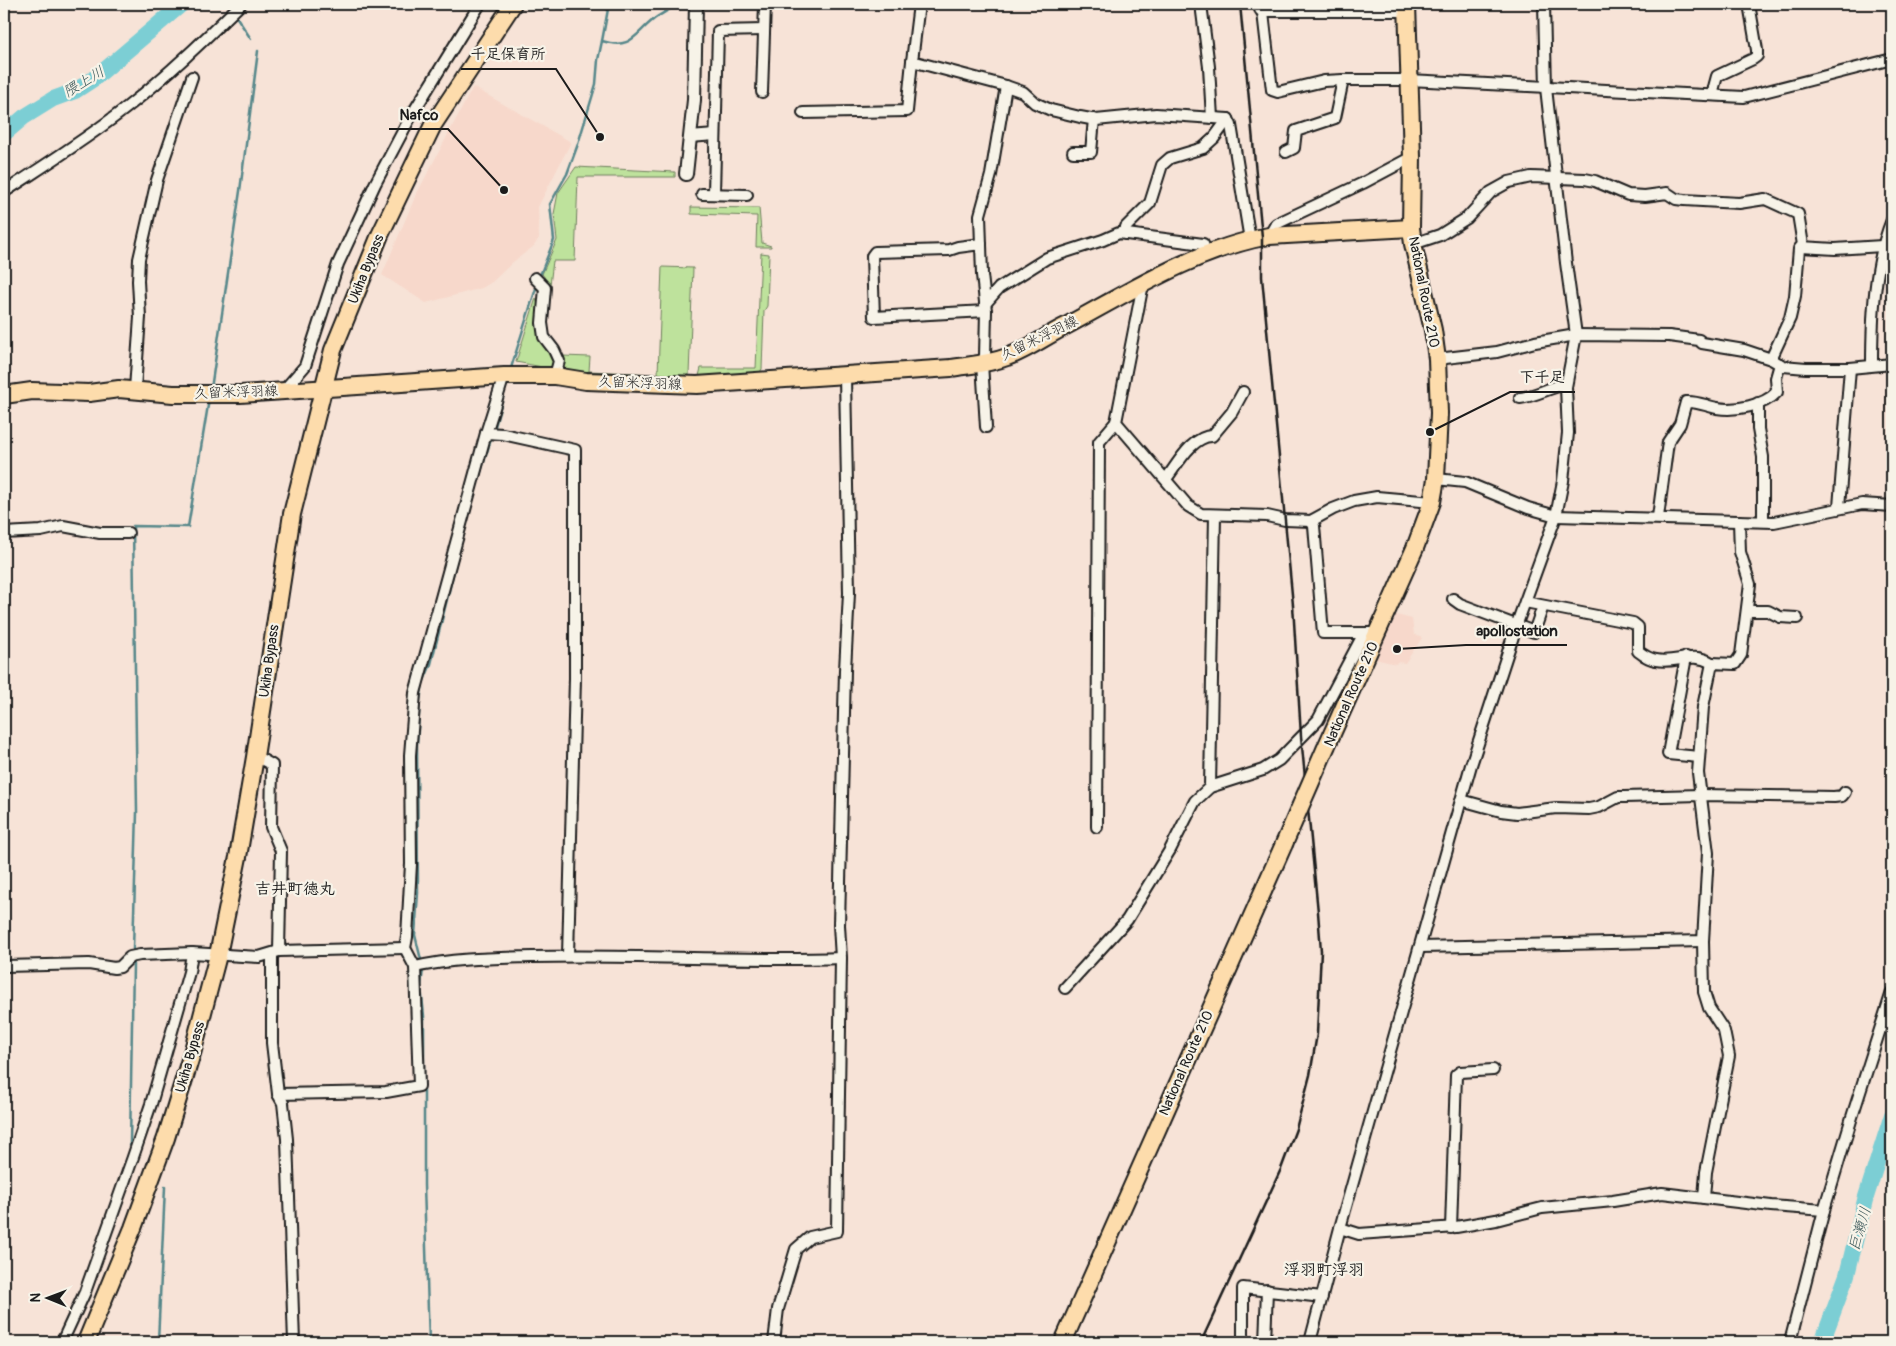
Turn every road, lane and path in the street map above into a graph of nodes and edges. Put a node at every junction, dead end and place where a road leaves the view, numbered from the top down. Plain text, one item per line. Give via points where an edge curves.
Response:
1 (241, 4) edge
2 (480, 4) edge
3 (512, 4) edge
4 (696, 4) edge
5 (765, 4) edge
6 (919, 4) edge
7 (1201, 4) edge
8 (1544, 4) edge
9 (1749, 4) edge
10 (1262, 6) edge
11 (1407, 6) edge
12 (764, 30) junction
13 (1892, 59) edge
14 (912, 60) junction
15 (192, 77) dead end
16 (1343, 80) junction
17 (1409, 80) junction
18 (1006, 86) junction
19 (1546, 88) junction
20 (762, 92) dead end
21 (1714, 96) junction
22 (803, 113) dead end
23 (1212, 118) junction
24 (1094, 119) junction
25 (1228, 119) junction
26 (715, 135) junction
27 (690, 137) junction
28 (1073, 152) dead end
29 (1286, 152) dead end
30 (1412, 157) junction
31 (686, 174) dead end
32 (1557, 178) junction
33 (4, 192) edge
34 (702, 194) dead end
35 (714, 194) junction
36 (747, 195) dead end
37 (1892, 220) edge
38 (1125, 234) junction
39 (1269, 236) junction
40 (1412, 236) junction
41 (1250, 240) junction
42 (981, 244) junction
43 (1882, 246) junction
44 (1801, 247) junction
45 (1207, 255) junction
46 (538, 281) dead end
47 (1143, 284) junction
48 (986, 307) junction
49 (1576, 335) junction
50 (1437, 359) junction
51 (1776, 362) junction
52 (982, 363) junction
53 (1872, 364) junction
54 (1892, 364) edge
55 (1850, 368) junction
56 (504, 376) junction
57 (555, 376) junction
58 (845, 376) junction
59 (1566, 384) junction
60 (324, 388) junction
61 (135, 389) junction
62 (284, 390) junction
63 (1243, 392) dead end
64 (4, 395) edge
65 (1520, 398) dead end
66 (1758, 403) junction
67 (1116, 422) junction
68 (986, 427) dead end
69 (486, 433) junction
70 (1436, 479) junction
71 (1166, 480) junction
72 (1432, 502) junction
73 (1892, 506) edge
74 (1838, 507) junction
75 (1215, 515) junction
76 (1556, 516) junction
77 (1658, 518) junction
78 (1311, 521) junction
79 (1739, 521) junction
80 (1762, 522) junction
81 (4, 533) edge
82 (128, 533) dead end
83 (1453, 599) dead end
84 (1525, 602) junction
85 (1543, 606) junction
86 (1747, 611) junction
87 (1797, 618) dead end
88 (1516, 626) junction
89 (1371, 633) junction
90 (1686, 657) junction
91 (1712, 663) junction
92 (1699, 757) junction
93 (262, 760) dead end
94 (1210, 787) junction
95 (1845, 792) dead end
96 (1700, 796) junction
97 (1461, 800) junction
98 (1097, 827) dead end
99 (1703, 941) junction
100 (1420, 947) junction
101 (405, 948) junction
102 (192, 952) junction
103 (276, 953) junction
104 (218, 955) junction
105 (568, 956) junction
106 (841, 958) junction
107 (422, 965) junction
108 (4, 966) edge
109 (1065, 988) dead end
110 (1892, 992) edge
111 (1493, 1070) dead end
112 (278, 1094) junction
113 (1704, 1198) junction
114 (1824, 1210) junction
115 (1340, 1228) junction
116 (1451, 1228) junction
117 (1267, 1290) junction
118 (1322, 1297) junction
119 (62, 1342) edge
120 (86, 1342) edge
121 (294, 1342) edge
122 (774, 1342) edge
123 (1063, 1342) edge
124 (1243, 1342) edge
125 (1265, 1342) edge
126 (1310, 1342) edge
127 (1790, 1342) edge

1 - 33 street via 127,108
2 - 62 street via 411,116 375,184 338,264 304,366
3 - 60 main road, Ukiha Bypass via 433,125 397,196 333,350
4 - 27 street
5 - 12 street
6 - 14 street
7 - 23 street
8 - 19 street
9 - 21 street via 1756,56 1717,76
10 - 11 main road
10 - 16 street via 1272,90 1278,92
11 - 17 main road, National Route 210
12 - 20 street
12 - 26 street via 718,31
13 - 21 street via 1744,97
14 - 18 street
14 - 22 street via 906,111
15 - 61 street via 157,180 139,259 140,317
16 - 17 street
16 - 29 street via 1334,118 1296,131 1294,148
17 - 19 street
17 - 30 main road, National Route 210
18 - 24 street via 1023,92 1035,103 1052,110
18 - 42 street via 991,175 980,215
19 - 21 street
19 - 32 street
23 - 24 street via 1156,114
23 - 25 street
24 - 28 street via 1092,152
25 - 38 street via 1203,148 1170,158 1162,165 1150,203 1126,228
25 - 41 street via 1240,170
26 - 27 street
26 - 35 street
27 - 31 street
30 - 39 street via 1276,224
30 - 40 main road, National Route 210
32 - 40 street via 1531,177 1509,182 1491,192 1467,218 1440,235
32 - 44 street via 1595,181 1628,195 1667,194 1676,199 1739,203 1769,199 1798,214 1803,239
32 - 49 street
34 - 35 street
35 - 36 street
37 - 43 street
38 - 45 street via 1203,244
38 - 48 street via 1119,233 1047,258 999,288
39 - 40 main road, 久留米浮羽線
39 - 41 main road, 久留米浮羽線
40 - 50 main road, National Route 210
41 - 45 main road, 久留米浮羽線
42 - 48 street
42 - 48 street via 949,250 875,252 872,256 874,317
43 - 44 street
43 - 53 street via 1872,323
44 - 51 street via 1795,296
45 - 47 main road, 久留米浮羽線
46 - 57 street via 545,288 544,337 559,361
47 - 52 main road, 久留米浮羽線 via 1007,357
47 - 67 street
48 - 52 street
49 - 50 street via 1497,352
49 - 51 street via 1669,336 1699,340 1702,344 1744,350
49 - 59 street
50 - 70 main road, National Route 210
51 - 55 street via 1806,368
51 - 66 street via 1777,392
52 - 58 main road, 久留米浮羽線
52 - 68 street
53 - 54 street
53 - 55 street
55 - 74 street
56 - 57 main road, 久留米浮羽線
56 - 60 main road, 久留米浮羽線
56 - 69 street
57 - 58 main road, 久留米浮羽線 via 586,381 681,385
58 - 106 street via 849,593 839,925
59 - 65 street
59 - 76 street via 1568,432
60 - 62 main road, 久留米浮羽線
60 - 104 main road, Ukiha Bypass via 292,514 255,757
61 - 62 main road, 久留米浮羽線 via 173,394
61 - 64 main road, 久留米浮羽線 via 76,394 32,391
63 - 71 street via 1232,412 1212,436 1202,437 1192,446
66 - 77 street via 1725,409 1686,402 1680,424 1668,442
66 - 80 street
67 - 71 street
67 - 98 street via 1099,442
69 - 101 street via 415,693 410,756 411,864
69 - 105 street via 575,450 575,678
70 - 72 main road, National Route 210
70 - 76 street via 1465,482
71 - 75 street via 1188,506 1200,514
72 - 78 street via 1377,498 1354,501
72 - 89 main road, National Route 210 via 1415,548
73 - 74 street via 1862,504
74 - 80 street
75 - 78 street
75 - 94 street
76 - 77 street
76 - 84 street
77 - 79 street
78 - 89 street via 1323,633
79 - 80 street
79 - 86 street via 1740,552 1750,584
81 - 82 street via 63,526 100,533
83 - 88 street
84 - 85 street
84 - 88 street
85 - 88 street via 1534,632
85 - 90 street via 1632,623 1638,627 1638,651 1655,660
86 - 87 street via 1768,611 1780,617
86 - 91 street via 1741,655 1735,664
88 - 97 street
89 - 94 street via 1318,720 1279,760 1263,770
89 - 123 main road, National Route 210, bridge via 1284,844
90 - 91 street via 1703,658
90 - 92 street via 1668,754
91 - 92 street via 1703,707
92 - 96 street
93 - 103 street via 272,765 271,827 281,851
94 - 109 street via 1195,801 1170,850 1127,920
95 - 96 street via 1834,797
96 - 97 street via 1618,798 1589,809 1556,808 1517,813
96 - 99 street via 1708,853
97 - 100 street
99 - 100 street
99 - 113 street via 1704,992 1709,1008 1724,1031 1729,1056 1706,1172
100 - 115 street
101 - 103 street
101 - 107 street
102 - 104 street
102 - 108 street via 130,957 120,967 114,968 89,964
102 - 119 street via 145,1122 85,1292
103 - 104 street via 259,957
103 - 112 street via 272,1043
104 - 120 main road, Ukiha Bypass via 166,1138
105 - 106 street
105 - 107 street via 457,960
106 - 122 street via 837,1231 810,1237 796,1249 778,1309
107 - 112 street via 419,1086 386,1092
110 - 114 street
111 - 116 street via 1456,1075
112 - 121 street via 283,1103 287,1139
113 - 114 street
113 - 116 street via 1662,1192 1542,1208
114 - 127 street
115 - 116 street via 1359,1234
115 - 118 street
117 - 118 street
117 - 124 street via 1243,1288
117 - 125 street
118 - 126 street

